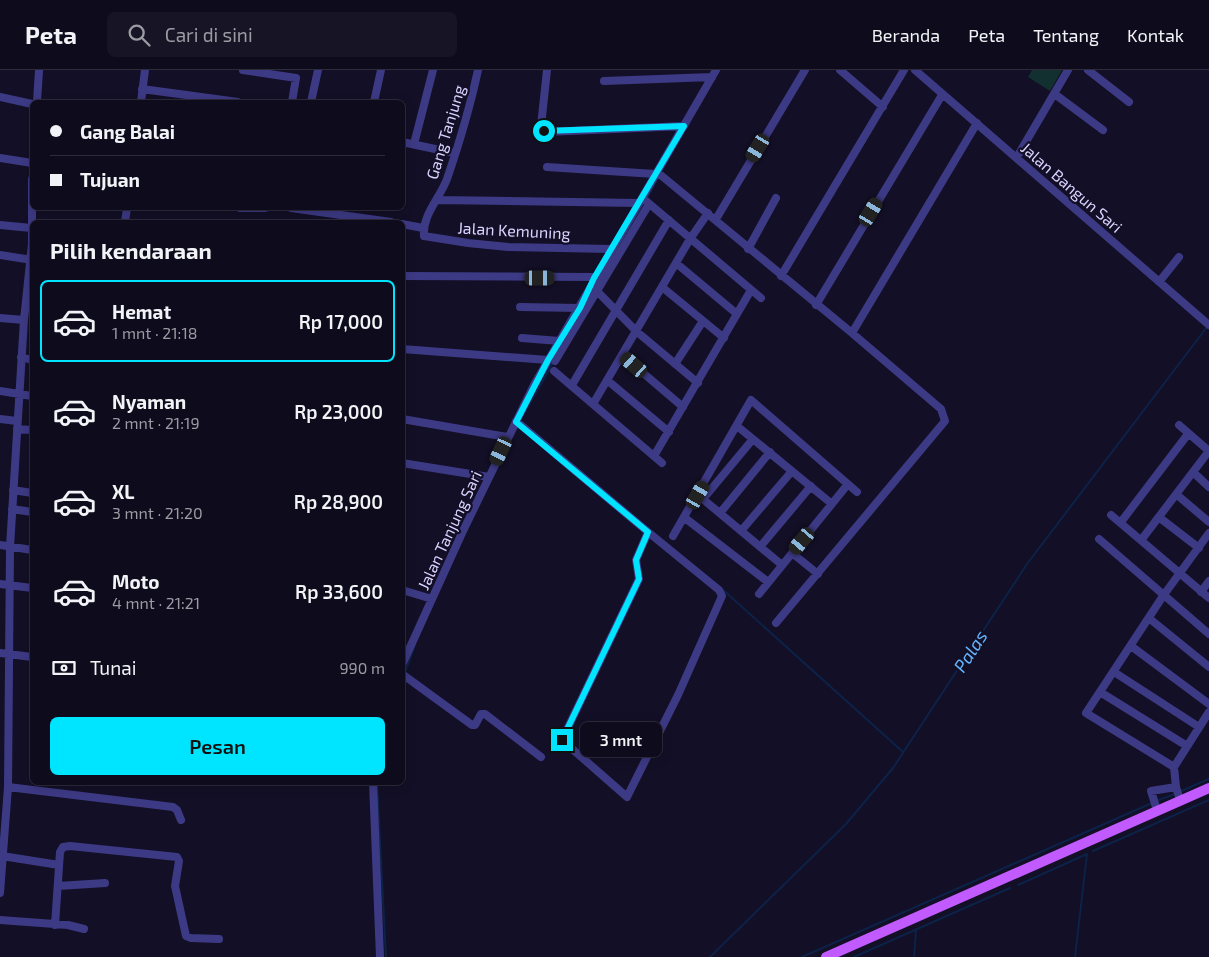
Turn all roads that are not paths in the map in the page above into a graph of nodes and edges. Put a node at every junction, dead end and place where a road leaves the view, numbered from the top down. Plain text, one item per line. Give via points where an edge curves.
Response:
1 (39, 70) edge
2 (145, 70) edge
3 (243, 70) edge
4 (318, 70) edge
5 (382, 70) edge
6 (433, 70) edge
7 (478, 70) edge
8 (547, 70) edge
9 (805, 70) edge
10 (840, 70) edge
11 (904, 70) edge
12 (915, 70) edge
13 (1068, 70) edge
14 (1088, 70) edge
15 (714, 73) edge
16 (604, 82) dead end
17 (142, 90) junction
18 (942, 95) junction
19 (1056, 95) junction
20 (0, 98) edge
21 (37, 100) edge
22 (140, 100) edge
23 (222, 100) edge
24 (292, 100) edge
25 (311, 100) edge
26 (374, 100) edge
27 (1129, 102) dead end
28 (30, 104) edge
29 (883, 107) junction
30 (977, 123) junction
31 (684, 126) junction
32 (1103, 130) dead end
33 (405, 142) edge
34 (414, 144) junction
35 (454, 153) junction
36 (1017, 157) junction
37 (0, 158) edge
38 (30, 163) edge
39 (547, 167) dead end
40 (656, 173) junction
41 (776, 198) dead end
42 (437, 200) junction
43 (643, 201) junction
44 (302, 210) edge
45 (708, 213) junction
46 (716, 219) junction
47 (355, 220) edge
48 (668, 220) junction
49 (0, 225) edge
50 (405, 226) edge
51 (30, 228) edge
52 (423, 228) junction
53 (690, 239) junction
54 (611, 248) junction
55 (748, 248) junction
56 (0, 254) edge
57 (1179, 257) dead end
58 (30, 260) edge
59 (676, 263) junction
60 (30, 275) edge
61 (405, 276) edge
62 (781, 276) junction
63 (594, 278) junction
64 (1160, 282) junction
65 (662, 287) junction
66 (594, 288) junction
67 (751, 290) junction
68 (761, 298) dead end
69 (816, 305) junction
70 (520, 307) dead end
71 (580, 308) junction
72 (616, 311) junction
73 (1209, 311) edge
74 (737, 314) junction
75 (0, 318) edge
76 (24, 320) junction
77 (703, 321) junction
78 (1206, 321) edge
79 (636, 331) junction
80 (23, 333) junction
81 (852, 333) junction
82 (30, 335) edge
83 (522, 338) dead end
84 (724, 338) junction
85 (560, 345) junction
86 (405, 349) edge
87 (622, 355) junction
88 (22, 358) junction
89 (30, 360) edge
90 (552, 361) junction
91 (675, 364) junction
92 (554, 371) dead end
93 (607, 380) junction
94 (698, 383) junction
95 (572, 385) junction
96 (0, 391) edge
97 (19, 394) junction
98 (30, 396) edge
99 (593, 404) junction
100 (683, 407) junction
101 (0, 419) edge
102 (405, 420) edge
103 (518, 423) junction
104 (17, 425) junction
105 (1179, 425) dead end
106 (737, 426) junction
107 (30, 429) edge
108 (669, 432) junction
109 (1188, 434) junction
110 (507, 437) junction
111 (753, 439) junction
112 (1209, 451) edge
113 (770, 452) junction
114 (654, 456) junction
115 (405, 463) edge
116 (662, 463) dead end
117 (792, 471) junction
118 (1193, 472) junction
119 (489, 477) junction
120 (848, 484) junction
121 (811, 486) junction
122 (1209, 487) edge
123 (13, 490) junction
124 (857, 492) dead end
125 (30, 493) edge
126 (1176, 494) junction
127 (700, 497) junction
128 (832, 504) junction
129 (12, 509) junction
130 (30, 512) edge
131 (720, 513) junction
132 (1111, 515) dead end
133 (685, 518) junction
134 (1160, 518) junction
135 (1121, 522) junction
136 (1209, 522) edge
137 (741, 531) junction
138 (648, 532) junction
139 (1209, 533) edge
140 (673, 536) dead end
141 (1100, 538) dead end
142 (1142, 540) junction
143 (0, 545) edge
144 (10, 547) junction
145 (760, 547) junction
146 (1199, 548) junction
147 (30, 550) edge
148 (792, 553) junction
149 (782, 565) junction
150 (1180, 572) junction
151 (818, 574) junction
152 (1209, 581) edge
153 (768, 582) junction
154 (4, 585) edge
155 (30, 588) edge
156 (405, 591) edge
157 (1201, 592) junction
158 (759, 594) dead end
159 (1163, 596) junction
160 (1209, 598) edge
161 (432, 599) junction
162 (1150, 619) junction
163 (776, 623) dead end
164 (1209, 634) edge
165 (1131, 646) junction
166 (4, 654) edge
167 (30, 657) edge
168 (405, 658) edge
169 (1209, 667) edge
170 (1114, 672) junction
171 (405, 676) edge
172 (1100, 692) junction
173 (1209, 704) edge
174 (1209, 712) edge
175 (1199, 727) junction
176 (1187, 746) junction
177 (541, 756) dead end
178 (1174, 766) junction
179 (373, 785) edge
180 (1176, 786) junction
181 (8, 787) junction
182 (1209, 788) edge
183 (3, 799) edge
184 (1180, 800) junction
185 (1156, 810) junction
186 (180, 820) dead end
187 (1, 853) edge
188 (59, 865) junction
189 (105, 883) dead end
190 (58, 886) junction
191 (0, 893) edge
192 (0, 920) edge
193 (56, 925) junction
194 (84, 929) dead end
195 (219, 939) dead end
196 (380, 957) edge
197 (826, 957) edge

1 - 21 street
2 - 17 street
3 - 24 street via 296,78
4 - 25 street
5 - 26 street
6 - 34 street
7 - 35 street, Gang Tanjung
8 - 31 street via 541,126 546,132
9 - 46 street
10 - 29 street
11 - 29 street
12 - 18 street, Jalan Bangun Sari
13 - 19 street
14 - 27 street
15 - 16 street
15 - 31 street, Jalan Tanjung Sari
17 - 22 street
17 - 23 street
18 - 30 street, Jalan Bangun Sari
18 - 69 street
19 - 32 street
19 - 36 street
20 - 28 street
29 - 62 street
30 - 36 street, Jalan Bangun Sari
30 - 81 street
31 - 40 street, Jalan Tanjung Sari
33 - 34 street
34 - 35 street
35 - 42 street, Gang Tanjung via 447,180
36 - 64 street, Jalan Bangun Sari
37 - 38 street
39 - 40 street
40 - 43 street, Jalan Tanjung Sari
40 - 45 street
41 - 55 street
42 - 43 street
42 - 52 street, Gang Tanjung
43 - 48 street
43 - 54 street, Jalan Tanjung Sari
43 - 66 street
44 - 47 street
45 - 46 street
45 - 53 street
46 - 55 street
48 - 53 street
48 - 72 street
49 - 51 street
50 - 52 street
52 - 54 street, Jalan Kemuning via 424,236 468,243 508,247
53 - 59 street
53 - 67 street
54 - 63 street, Jalan Tanjung Sari
55 - 62 street
56 - 58 street
57 - 64 street
59 - 65 street
59 - 74 street
60 - 76 street
61 - 63 street
62 - 69 street
63 - 66 street, Jalan Tanjung Sari
64 - 78 street, Jalan Bangun Sari
65 - 77 street
65 - 79 street
66 - 71 street, Jalan Tanjung Sari
66 - 72 street
66 - 85 street
67 - 68 street
67 - 74 street
69 - 81 street
70 - 71 street
71 - 85 street, Jalan Tanjung Sari
72 - 79 street
72 - 95 street
73 - 78 street
74 - 84 street
75 - 76 street
76 - 80 street
77 - 84 street
77 - 91 street
79 - 87 street
79 - 91 street
80 - 82 street
80 - 88 street
81 - 151 street via 941,409 945,421
83 - 85 street
84 - 94 street
85 - 90 street, Jalan Tanjung Sari
86 - 90 street
87 - 93 street
87 - 100 street
88 - 89 street
88 - 97 street
90 - 103 street, Jalan Tanjung Sari
91 - 94 street
92 - 95 street
93 - 99 street
93 - 108 street
94 - 100 street
95 - 99 street
96 - 97 street
97 - 98 street
97 - 104 street
99 - 114 street
100 - 108 street
101 - 104 street
102 - 110 street
103 - 110 street, Jalan Tanjung Sari
103 - 138 street
104 - 107 street
104 - 123 street
105 - 109 street
106 - 111 street
106 - 120 street via 752,400
106 - 127 street
108 - 114 street
109 - 112 street
109 - 135 street
110 - 119 street, Jalan Tanjung Sari
111 - 113 street
111 - 127 street
112 - 118 street
113 - 117 street
113 - 131 street
114 - 116 street
115 - 119 street
117 - 121 street
117 - 137 street
118 - 122 street
118 - 126 street
119 - 161 street, Jalan Tanjung Sari
120 - 124 street
120 - 128 street
121 - 128 street
121 - 145 street
123 - 125 street
123 - 129 street
126 - 134 street
126 - 136 street
127 - 131 street
127 - 133 street
128 - 148 street
129 - 130 street
129 - 144 street
131 - 137 street
132 - 135 street
133 - 140 street
133 - 153 street
134 - 142 street
134 - 146 street
135 - 142 street
137 - 145 street
138 - 138 street via 719,590 722,596 678,695 627,797 562,740 639,579 636,560
139 - 146 street
141 - 159 street
142 - 150 street
143 - 144 street
144 - 147 street
144 - 154 street
145 - 149 street
146 - 150 street
148 - 149 street
148 - 151 street
149 - 153 street
150 - 157 street
150 - 159 street
151 - 163 street
152 - 157 street
153 - 158 street
154 - 155 street
154 - 166 street
156 - 161 street
157 - 160 street
159 - 162 street
159 - 164 street
161 - 168 street, Jalan Tanjung Sari
162 - 165 street
162 - 169 street
165 - 170 street
165 - 173 street
166 - 167 street
166 - 181 street
170 - 172 street
170 - 175 street
171 - 177 street via 472,725 481,714 485,714
172 - 176 street
172 - 178 street via 1086,713
174 - 175 street
175 - 176 street
176 - 178 street
178 - 180 street
179 - 196 street
180 - 184 street
180 - 185 street via 1151,791
181 - 183 street
181 - 186 street via 173,807
182 - 184 main road
183 - 187 street
184 - 185 main road
185 - 197 main road
187 - 188 street
187 - 191 street
188 - 190 street
188 - 195 street via 61,849 65,846 177,857 175,886 184,933 191,938
189 - 190 street
190 - 193 street
192 - 193 street
193 - 194 street

